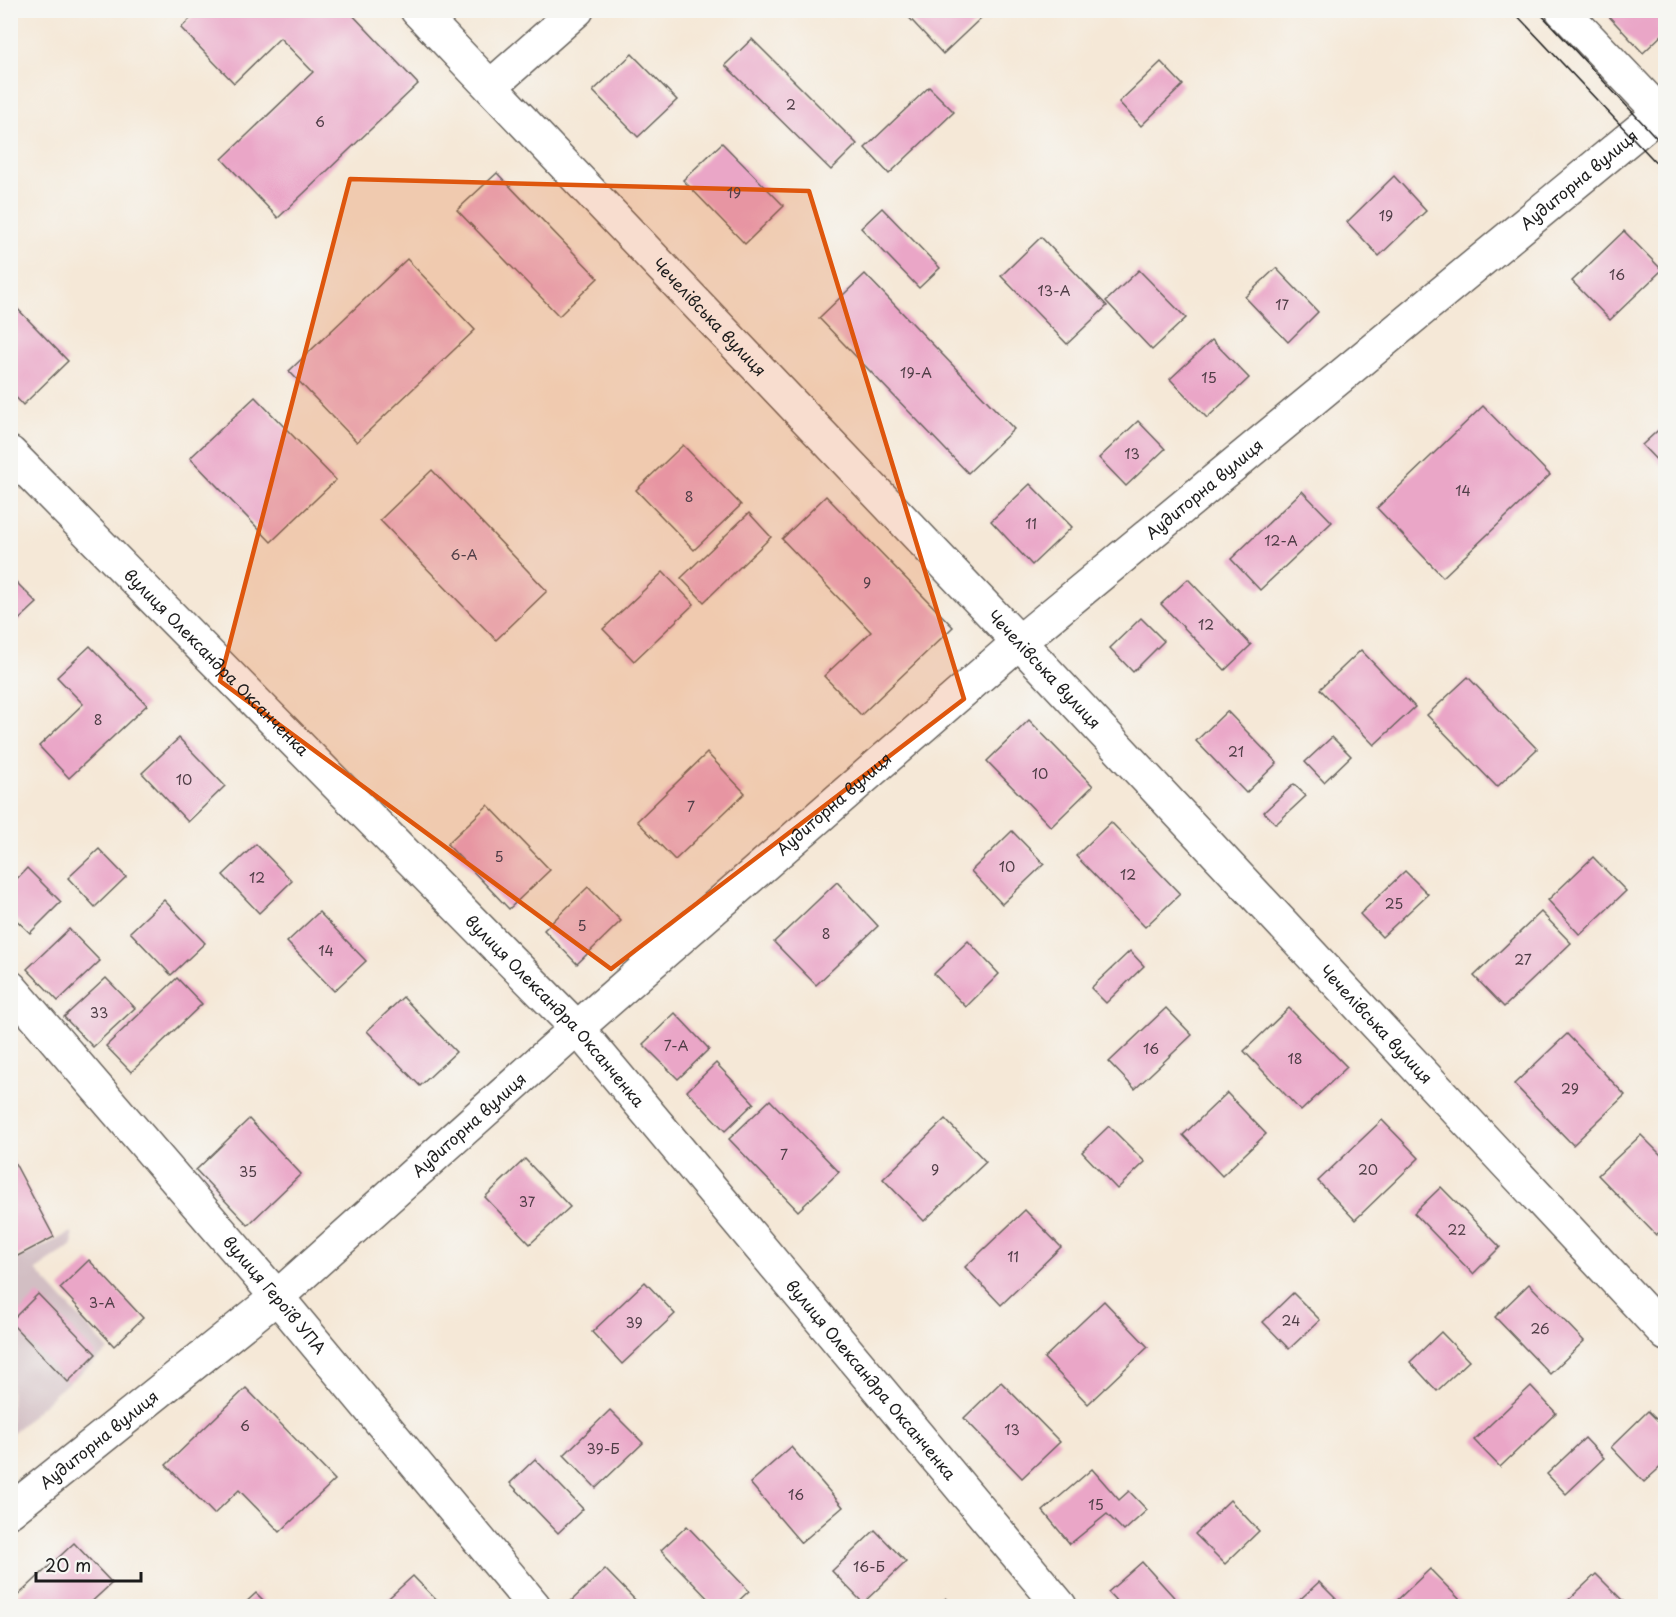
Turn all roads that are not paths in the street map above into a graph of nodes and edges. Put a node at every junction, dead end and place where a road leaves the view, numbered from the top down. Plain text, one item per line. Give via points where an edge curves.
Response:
1 (417, 10) edge
2 (577, 10) edge
3 (1562, 10) edge
4 (491, 86) junction
5 (1664, 113) edge
6 (10, 453) edge
7 (1019, 642) junction
8 (10, 987) edge
9 (577, 1028) junction
10 (277, 1297) junction
11 (1665, 1334) edge
12 (10, 1511) edge
13 (534, 1606) edge
14 (1060, 1606) edge

1 - 4 street, Чечелівська вулиця
2 - 4 street
3 - 5 street
4 - 7 street, Чечелівська вулиця
5 - 7 street, Аудиторна вулиця
6 - 9 street, вулиця Олександра Оксанченка
7 - 9 street, Аудиторна вулиця
7 - 11 street, Чечелівська вулиця
8 - 10 street, вулиця Героїв УПА
9 - 10 street, Аудиторна вулиця
9 - 14 street, вулиця Олександра Оксанченка
10 - 12 street, Аудиторна вулиця
10 - 13 street, вулиця Героїв УПА

